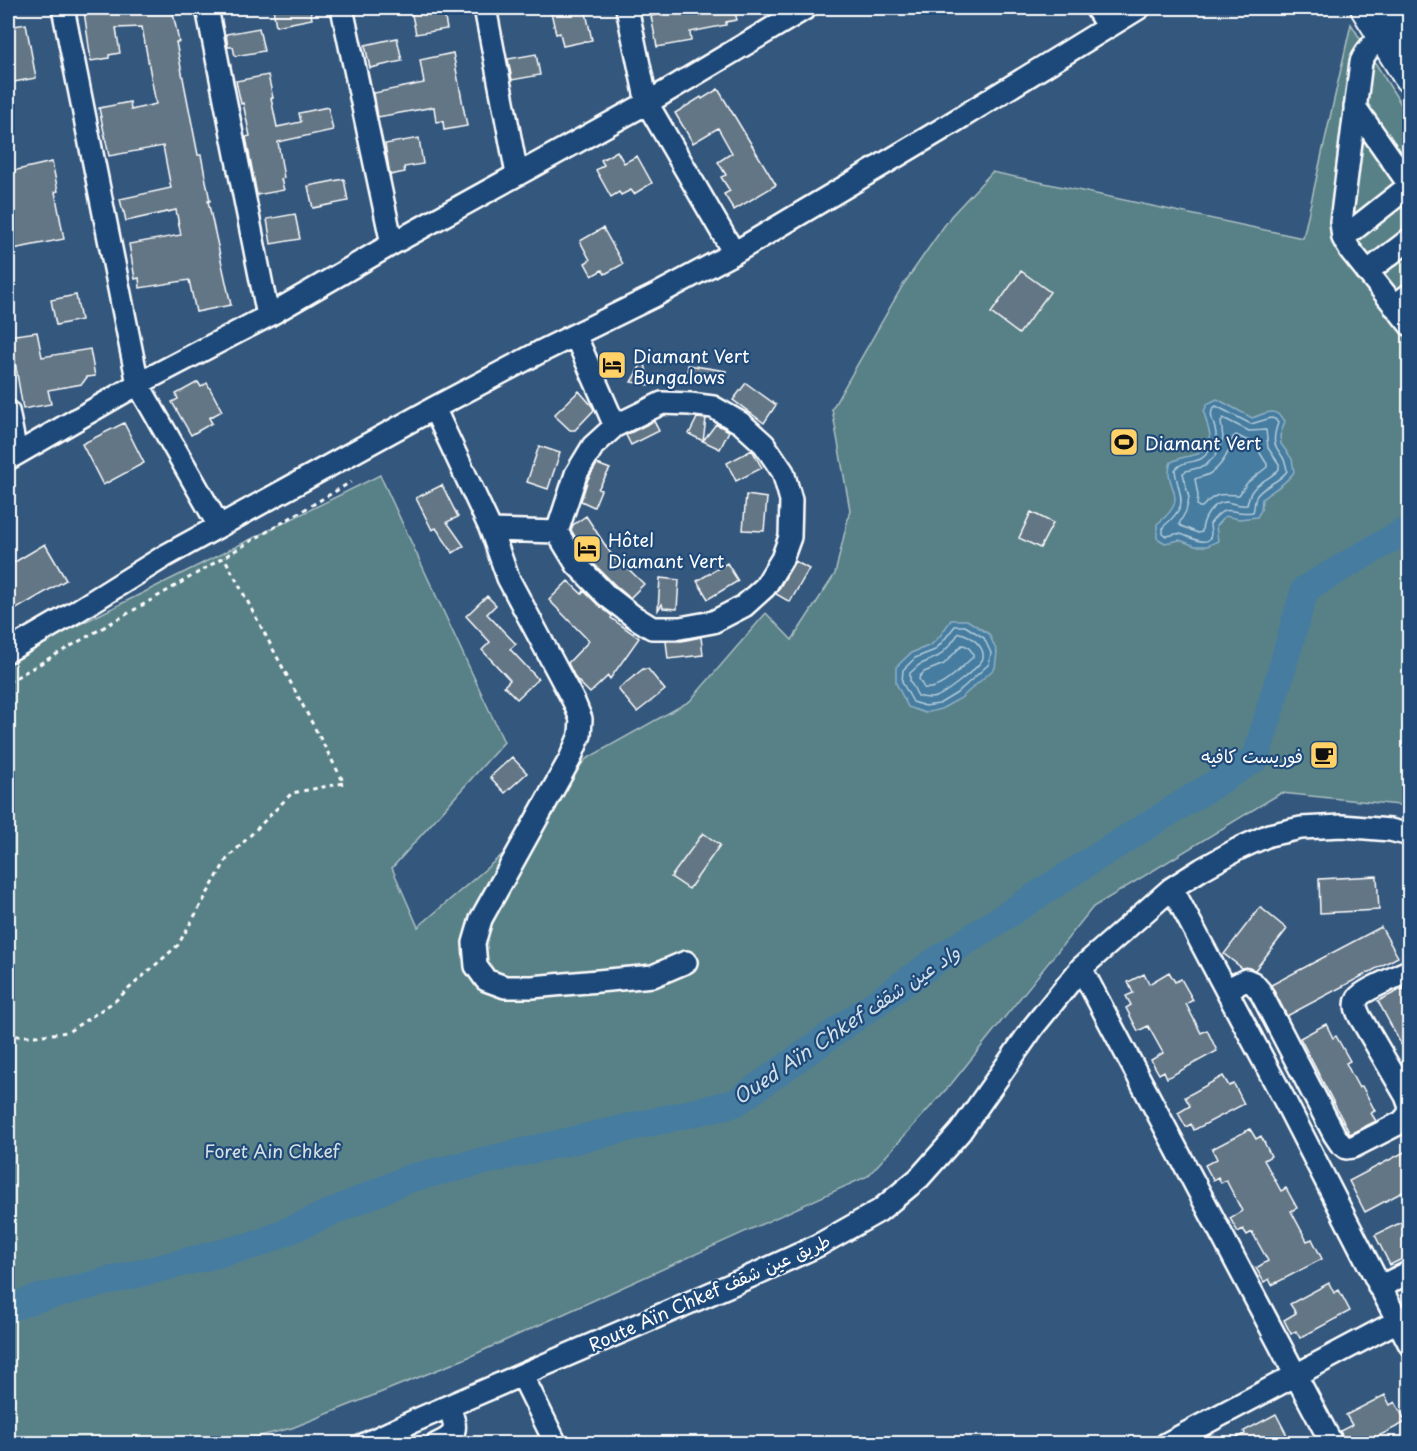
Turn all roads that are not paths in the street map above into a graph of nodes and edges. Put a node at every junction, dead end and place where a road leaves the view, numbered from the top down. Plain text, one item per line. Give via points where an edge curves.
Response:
1 (63, 8) edge
2 (207, 8) edge
3 (342, 8) edge
4 (485, 8) edge
5 (627, 8) edge
6 (806, 8) edge
7 (1096, 8) edge
8 (1139, 8) edge
9 (1367, 8) edge
10 (1399, 8) edge
11 (1108, 27) junction
12 (1396, 31) edge
13 (1410, 77) edge
14 (647, 103) junction
15 (1355, 107) junction
16 (517, 174) junction
17 (1409, 186) edge
18 (1343, 238) junction
19 (1410, 240) edge
20 (392, 244) junction
21 (734, 253) junction
22 (1367, 272) junction
23 (1402, 300) edge
24 (268, 316) junction
25 (1410, 325) edge
26 (575, 335) junction
27 (138, 384) junction
28 (434, 408) junction
29 (8, 411) edge
30 (615, 426) junction
31 (12, 456) edge
32 (219, 526) junction
33 (491, 530) junction
34 (557, 531) junction
35 (8, 651) edge
36 (1410, 835) edge
37 (1172, 888) junction
38 (686, 962) dead end
39 (1081, 968) junction
40 (1410, 970) edge
41 (1226, 990) junction
42 (1410, 1107) edge
43 (1410, 1272) edge
44 (1379, 1287) junction
45 (1403, 1318) edge
46 (1410, 1345) edge
47 (522, 1375) junction
48 (1296, 1376) junction
49 (449, 1406) junction
50 (365, 1443) edge
51 (437, 1443) edge
52 (556, 1443) edge
53 (1167, 1443) edge
54 (1332, 1443) edge

1 - 27 street
2 - 24 street
3 - 20 street
4 - 16 street
5 - 14 street
6 - 14 street
7 - 11 street
8 - 11 street
9 - 12 highway
10 - 12 highway
11 - 21 street
12 - 13 highway
12 - 15 street via 1364,54
14 - 16 street
14 - 21 street
15 - 17 street
15 - 18 street via 1341,213
16 - 20 street
17 - 18 street
18 - 22 street
19 - 22 street
20 - 24 street
21 - 26 street
22 - 23 street
23 - 25 street
24 - 27 street
26 - 28 street
26 - 30 street
27 - 31 street
27 - 32 street
28 - 32 street
28 - 33 street
29 - 31 street
30 - 34 street via 593,446 576,474
30 - 34 street via 662,403 714,407 741,423 764,444 783,472 791,500 790,537 782,559 765,587 744,606 713,622 652,628 606,595 577,566
32 - 35 street
33 - 34 street
33 - 38 street via 508,578 581,719 580,735 570,759 481,919 474,943 476,966 486,980 505,987 532,987 652,976
36 - 37 street, Route Aïn Chkef طريق عين شقف via 1342,826 1301,828 1269,835
37 - 39 street, Route Aïn Chkef طريق عين شقف
37 - 41 street
39 - 47 street, Route Aïn Chkef طريق عين شقف via 1034,1026 960,1132 919,1178 879,1211 766,1270
39 - 48 street
40 - 42 street via 1364,993 1357,999 1356,1007
41 - 42 street via 1246,980 1260,991 1334,1134 1347,1148 1402,1122
41 - 44 street
43 - 44 street
44 - 45 street
45 - 46 street
45 - 48 street
47 - 49 street, Route Aïn Chkef طريق عين شقف
47 - 52 street
48 - 53 street
48 - 54 street
49 - 50 street, Route Aïn Chkef طريق عين شقف
49 - 51 street via 455,1430 451,1437

